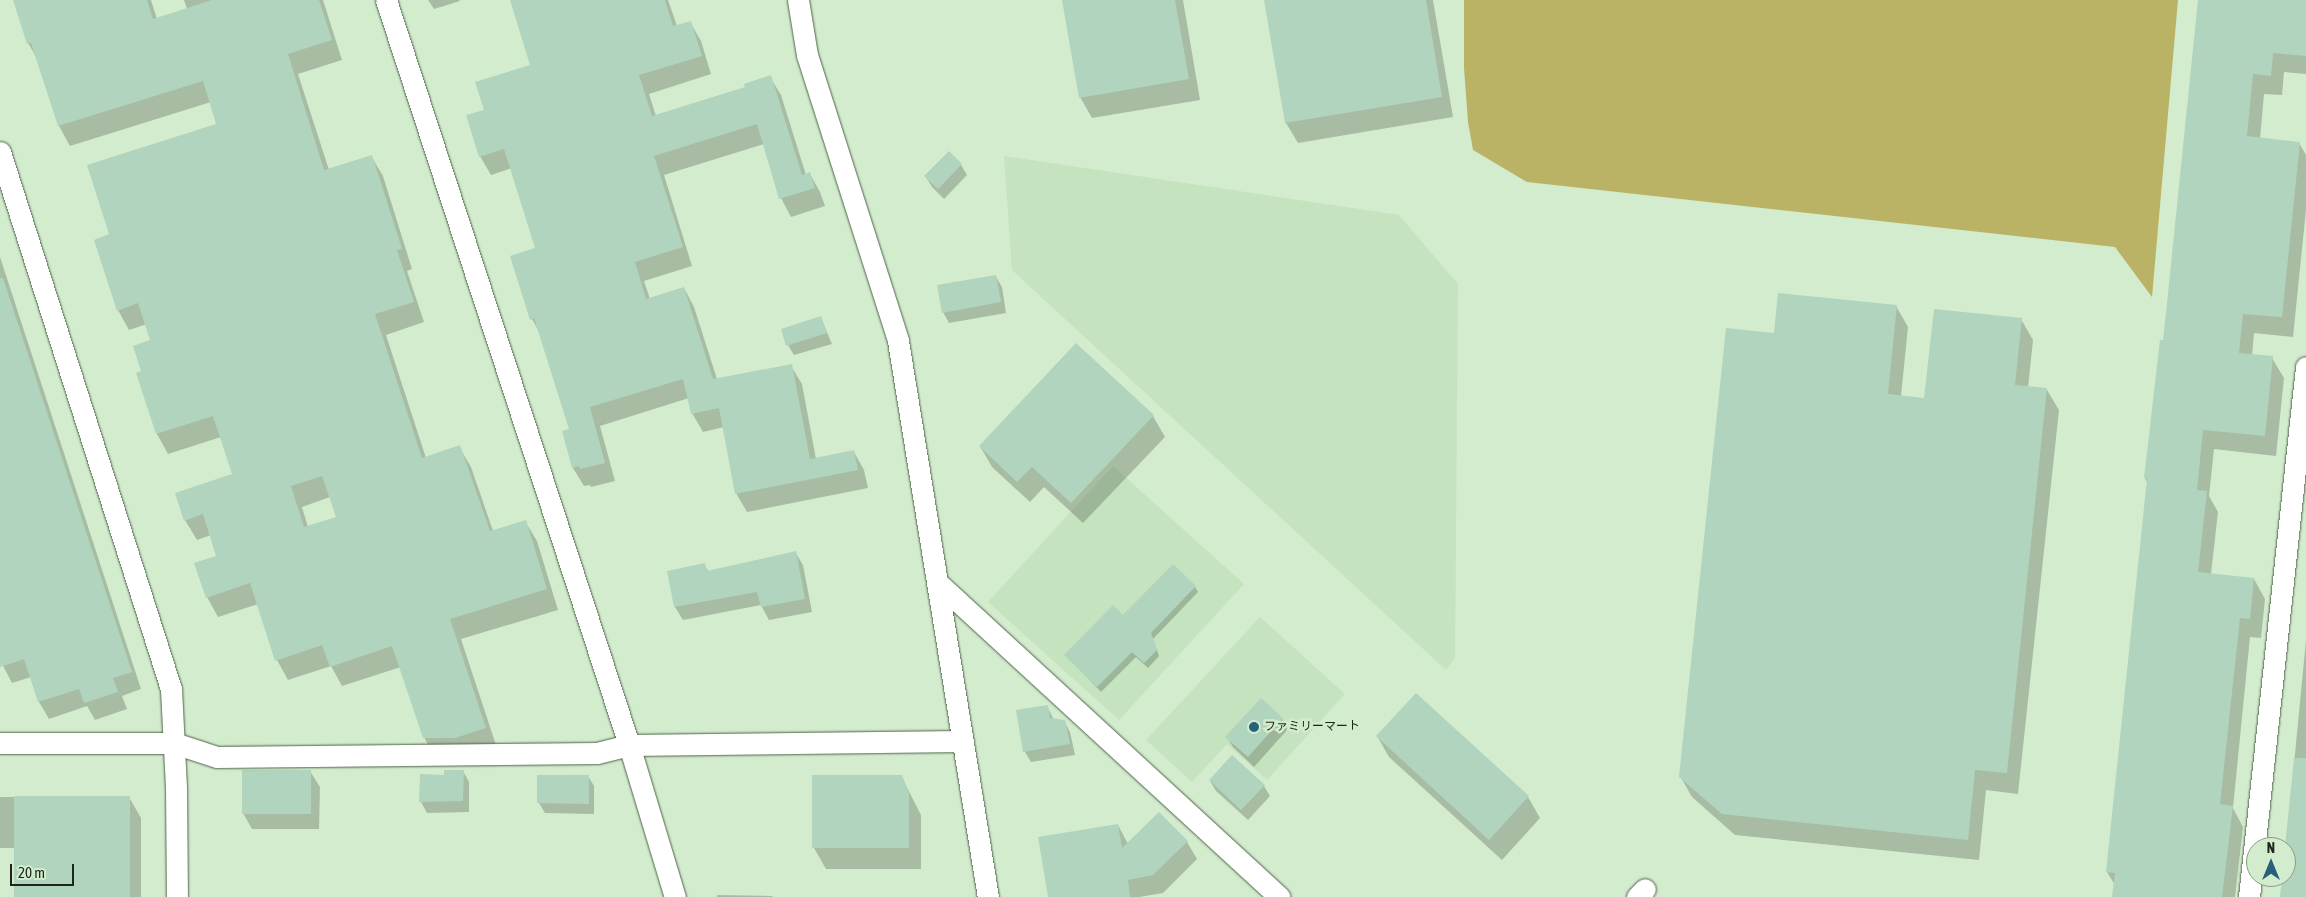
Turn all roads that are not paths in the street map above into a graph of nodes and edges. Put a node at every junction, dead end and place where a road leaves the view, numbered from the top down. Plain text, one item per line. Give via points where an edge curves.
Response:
1 (386, 0) edge
2 (798, 0) edge
3 (0, 152) edge
4 (2306, 367) edge
5 (938, 583) junction
6 (962, 741) junction
7 (0, 743) edge
8 (174, 743) junction
9 (628, 745) junction
10 (177, 897) edge
11 (675, 897) edge
12 (988, 897) edge
13 (1279, 897) edge
14 (2249, 897) edge

1 - 9 street
2 - 5 street via 807,55 898,341
3 - 8 street via 171,689
4 - 14 street
5 - 6 street
5 - 13 street
6 - 9 street
6 - 12 street
7 - 8 street
8 - 9 street via 217,757 597,753
8 - 10 street
9 - 11 street

